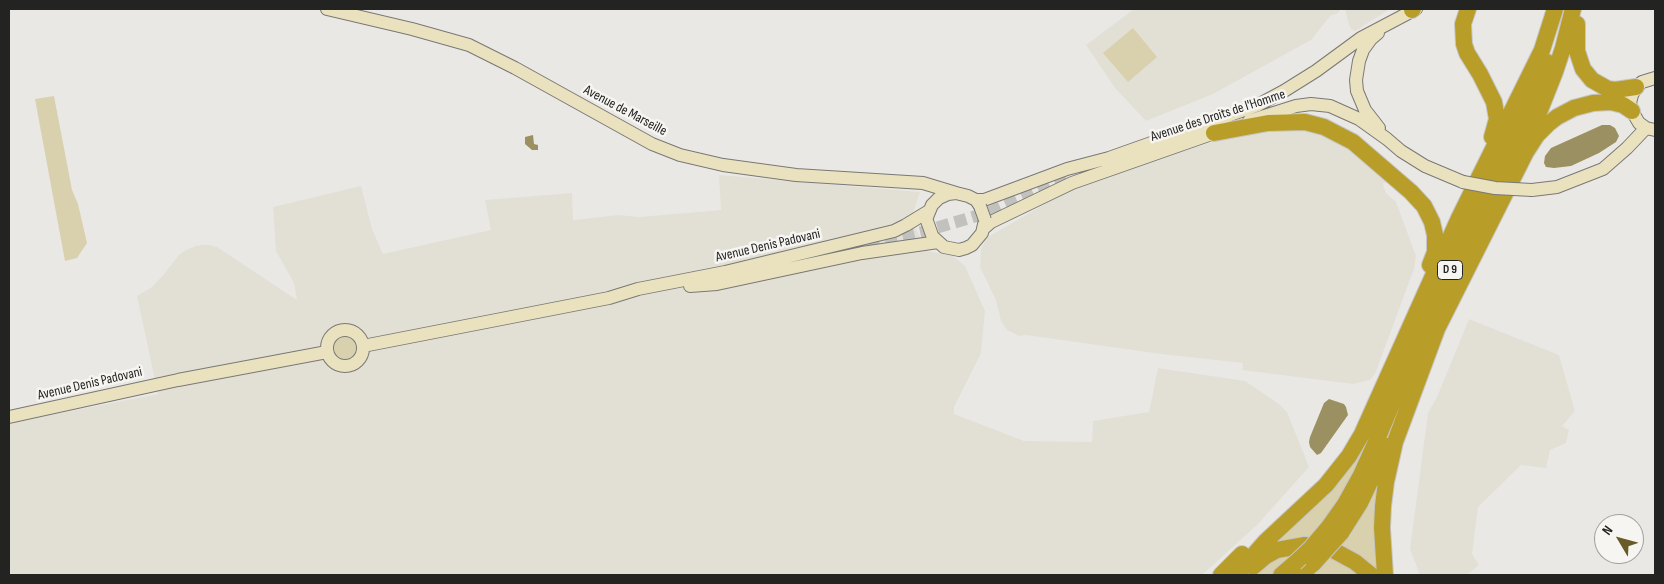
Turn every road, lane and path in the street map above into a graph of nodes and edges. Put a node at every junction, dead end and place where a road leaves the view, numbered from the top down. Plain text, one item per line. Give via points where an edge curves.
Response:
1 (328, 9) edge
2 (1414, 9) edge
3 (1468, 9) edge
4 (1555, 9) edge
5 (1561, 9) edge
6 (1573, 9) edge
7 (1580, 9) edge
8 (1394, 20) junction
9 (1655, 78) edge
10 (1636, 87) junction
11 (1632, 111) junction
12 (1651, 129) edge
13 (1214, 133) junction
14 (1387, 138) junction
15 (1156, 147) junction
16 (923, 183) junction
17 (956, 192) junction
18 (978, 203) junction
19 (929, 212) junction
20 (1459, 218) junction
21 (984, 224) junction
22 (935, 239) junction
23 (725, 272) junction
24 (697, 285) junction
25 (609, 298) junction
26 (633, 298) junction
27 (557, 314) dead end
28 (1437, 329) junction
29 (363, 346) junction
30 (328, 352) junction
31 (178, 380) junction
32 (1382, 392) junction
33 (9, 408) edge
34 (9, 417) edge
35 (1349, 456) junction
36 (1335, 530) junction
37 (1305, 545) dead end
38 (1333, 550) dead end
39 (1298, 569) edge
40 (1221, 575) edge
41 (1236, 575) edge
42 (1244, 575) edge
43 (1281, 575) edge
44 (1370, 575) edge
45 (1385, 575) edge

1 - 16 main road, Avenue de Marseille via 469,45 652,144 680,155 723,165 796,175
2 - 8 main road, Avenue des Droits de l'Homme
3 - 20 highway via 1463,24 1464,44 1490,92 1497,119
4 - 20 highway, D 9 via 1542,50
5 - 36 highway, D 9 via 1547,63 1516,137 1444,282 1380,435
6 - 28 highway, D 9 via 1549,88
7 - 10 highway via 1577,51 1588,76 1608,89
8 - 14 main road via 1367,44 1357,71 1360,99
8 - 15 main road, Avenue des Droits de l'Homme via 1258,105
9 - 10 main road
10 - 11 main road via 1630,103
11 - 12 main road via 1639,124
11 - 28 highway via 1611,102 1584,105 1557,116 1537,135
12 - 14 main road, Avenue des Droits de l'Homme, bridge via 1603,169 1557,187 1532,190 1463,182 1425,166
13 - 14 main road, Avenue des Droits de l'Homme via 1272,112 1311,104 1342,111
13 - 15 main road, Avenue des Droits de l'Homme
13 - 32 highway via 1283,122 1305,122 1324,127 1353,142 1424,206 1435,235 1434,257
15 - 15 main road via 1070,176
15 - 18 main road, Avenue des Droits de l'Homme via 1067,169
15 - 21 main road, Avenue des Droits de l'Homme
16 - 17 main road, Avenue de Marseille
16 - 19 main road via 932,193
17 - 18 main road via 972,197
17 - 19 main road via 939,198
18 - 21 main road, bridge
19 - 22 main road, bridge
19 - 23 main road, Avenue Denis Padovani via 894,231
20 - 32 highway, D 9
21 - 22 main road via 978,239 966,248 944,247
22 - 24 main road, Avenue Denis Padovani via 717,284
23 - 24 main road via 815,257
23 - 25 main road, Avenue Denis Padovani
24 - 26 main road, Avenue Denis Padovani
25 - 26 main road, Avenue Denis Padovani
25 - 29 main road, Avenue Denis Padovani
26 - 27 main road, Avenue Denis Padovani
28 - 36 highway, D 9 via 1368,488
28 - 45 highway, D 9 via 1396,442 1386,482 1382,520
29 - 30 main road via 357,362 347,366 332,361
29 - 30 main road via 356,334 343,331 332,336
30 - 31 main road, Avenue Denis Padovani
31 - 33 main road, Avenue Denis Padovani via 119,387
31 - 34 main road, Avenue Denis Padovani
32 - 35 highway, D 9
35 - 40 highway
35 - 41 highway, D 9 via 1326,484 1266,541
36 - 39 highway, D 9, bridge via 1311,548
36 - 39 highway, D 9, bridge via 1314,563
37 - 42 highway via 1277,550
38 - 44 highway via 1356,562
39 - 43 highway, D 9

